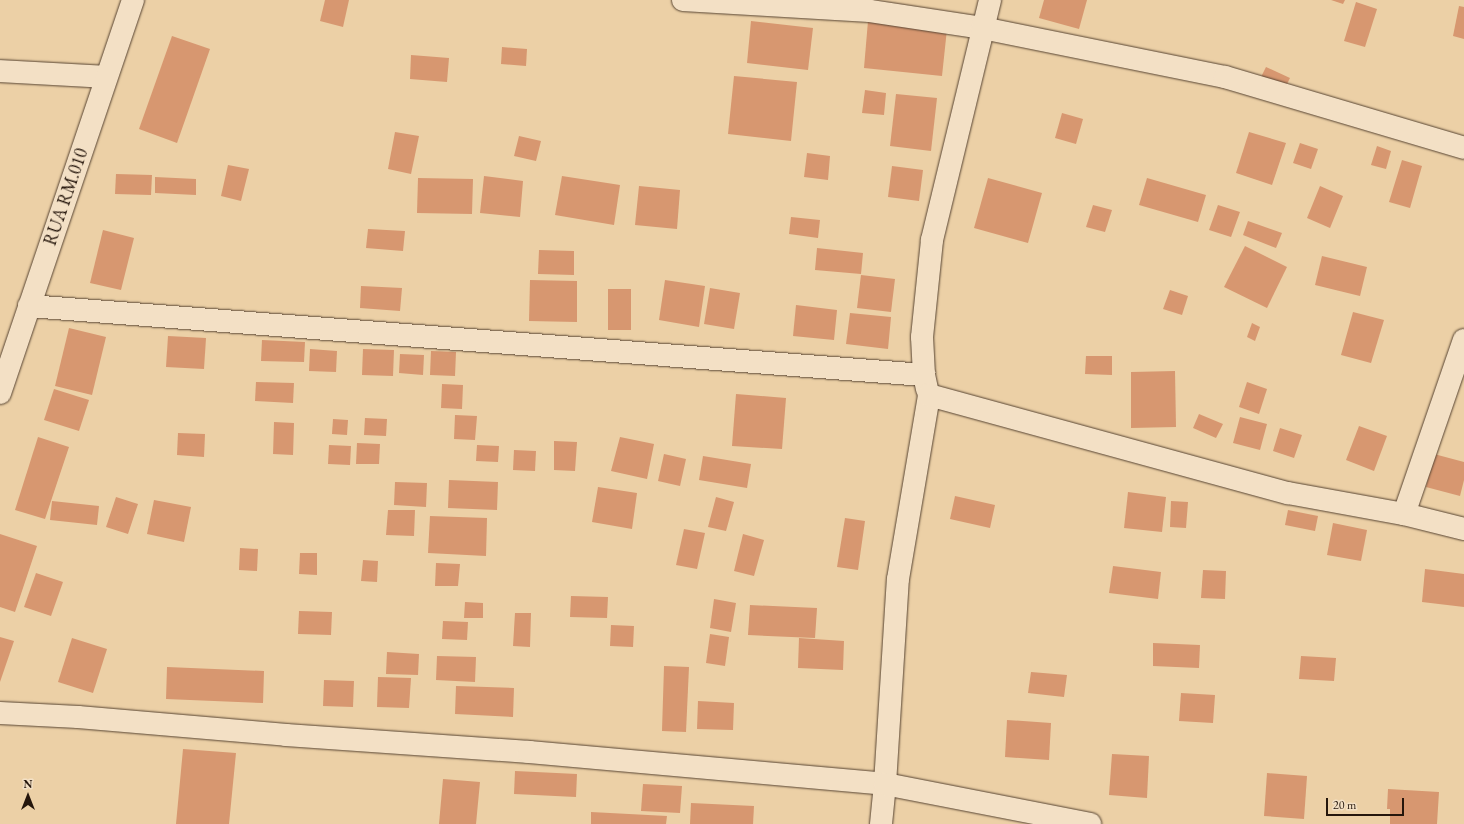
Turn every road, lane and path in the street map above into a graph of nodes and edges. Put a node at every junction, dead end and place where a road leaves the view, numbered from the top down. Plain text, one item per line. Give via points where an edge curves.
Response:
1 (132, 0) edge
2 (684, 0) edge
3 (990, 0) edge
4 (982, 28) junction
5 (0, 71) edge
6 (106, 77) junction
7 (1464, 148) edge
8 (29, 306) junction
9 (1464, 340) edge
10 (4, 371) edge
11 (926, 385) junction
12 (0, 393) edge
13 (1404, 514) junction
14 (1464, 529) edge
15 (0, 712) edge
16 (886, 784) junction
17 (881, 824) edge
18 (1090, 824) edge

1 - 6 street, RUA RM.010
2 - 4 street via 870,12
3 - 4 street
4 - 7 street via 1224,77
4 - 11 street via 932,240 922,337
5 - 6 street
6 - 8 street, RUA RM.010
8 - 10 street, RUA RM.010
8 - 11 street
9 - 13 street
10 - 12 street, RUA RM.010
11 - 13 street via 1288,493
11 - 16 street via 898,579
13 - 14 street
15 - 16 street via 529,752
16 - 17 street
16 - 18 street

